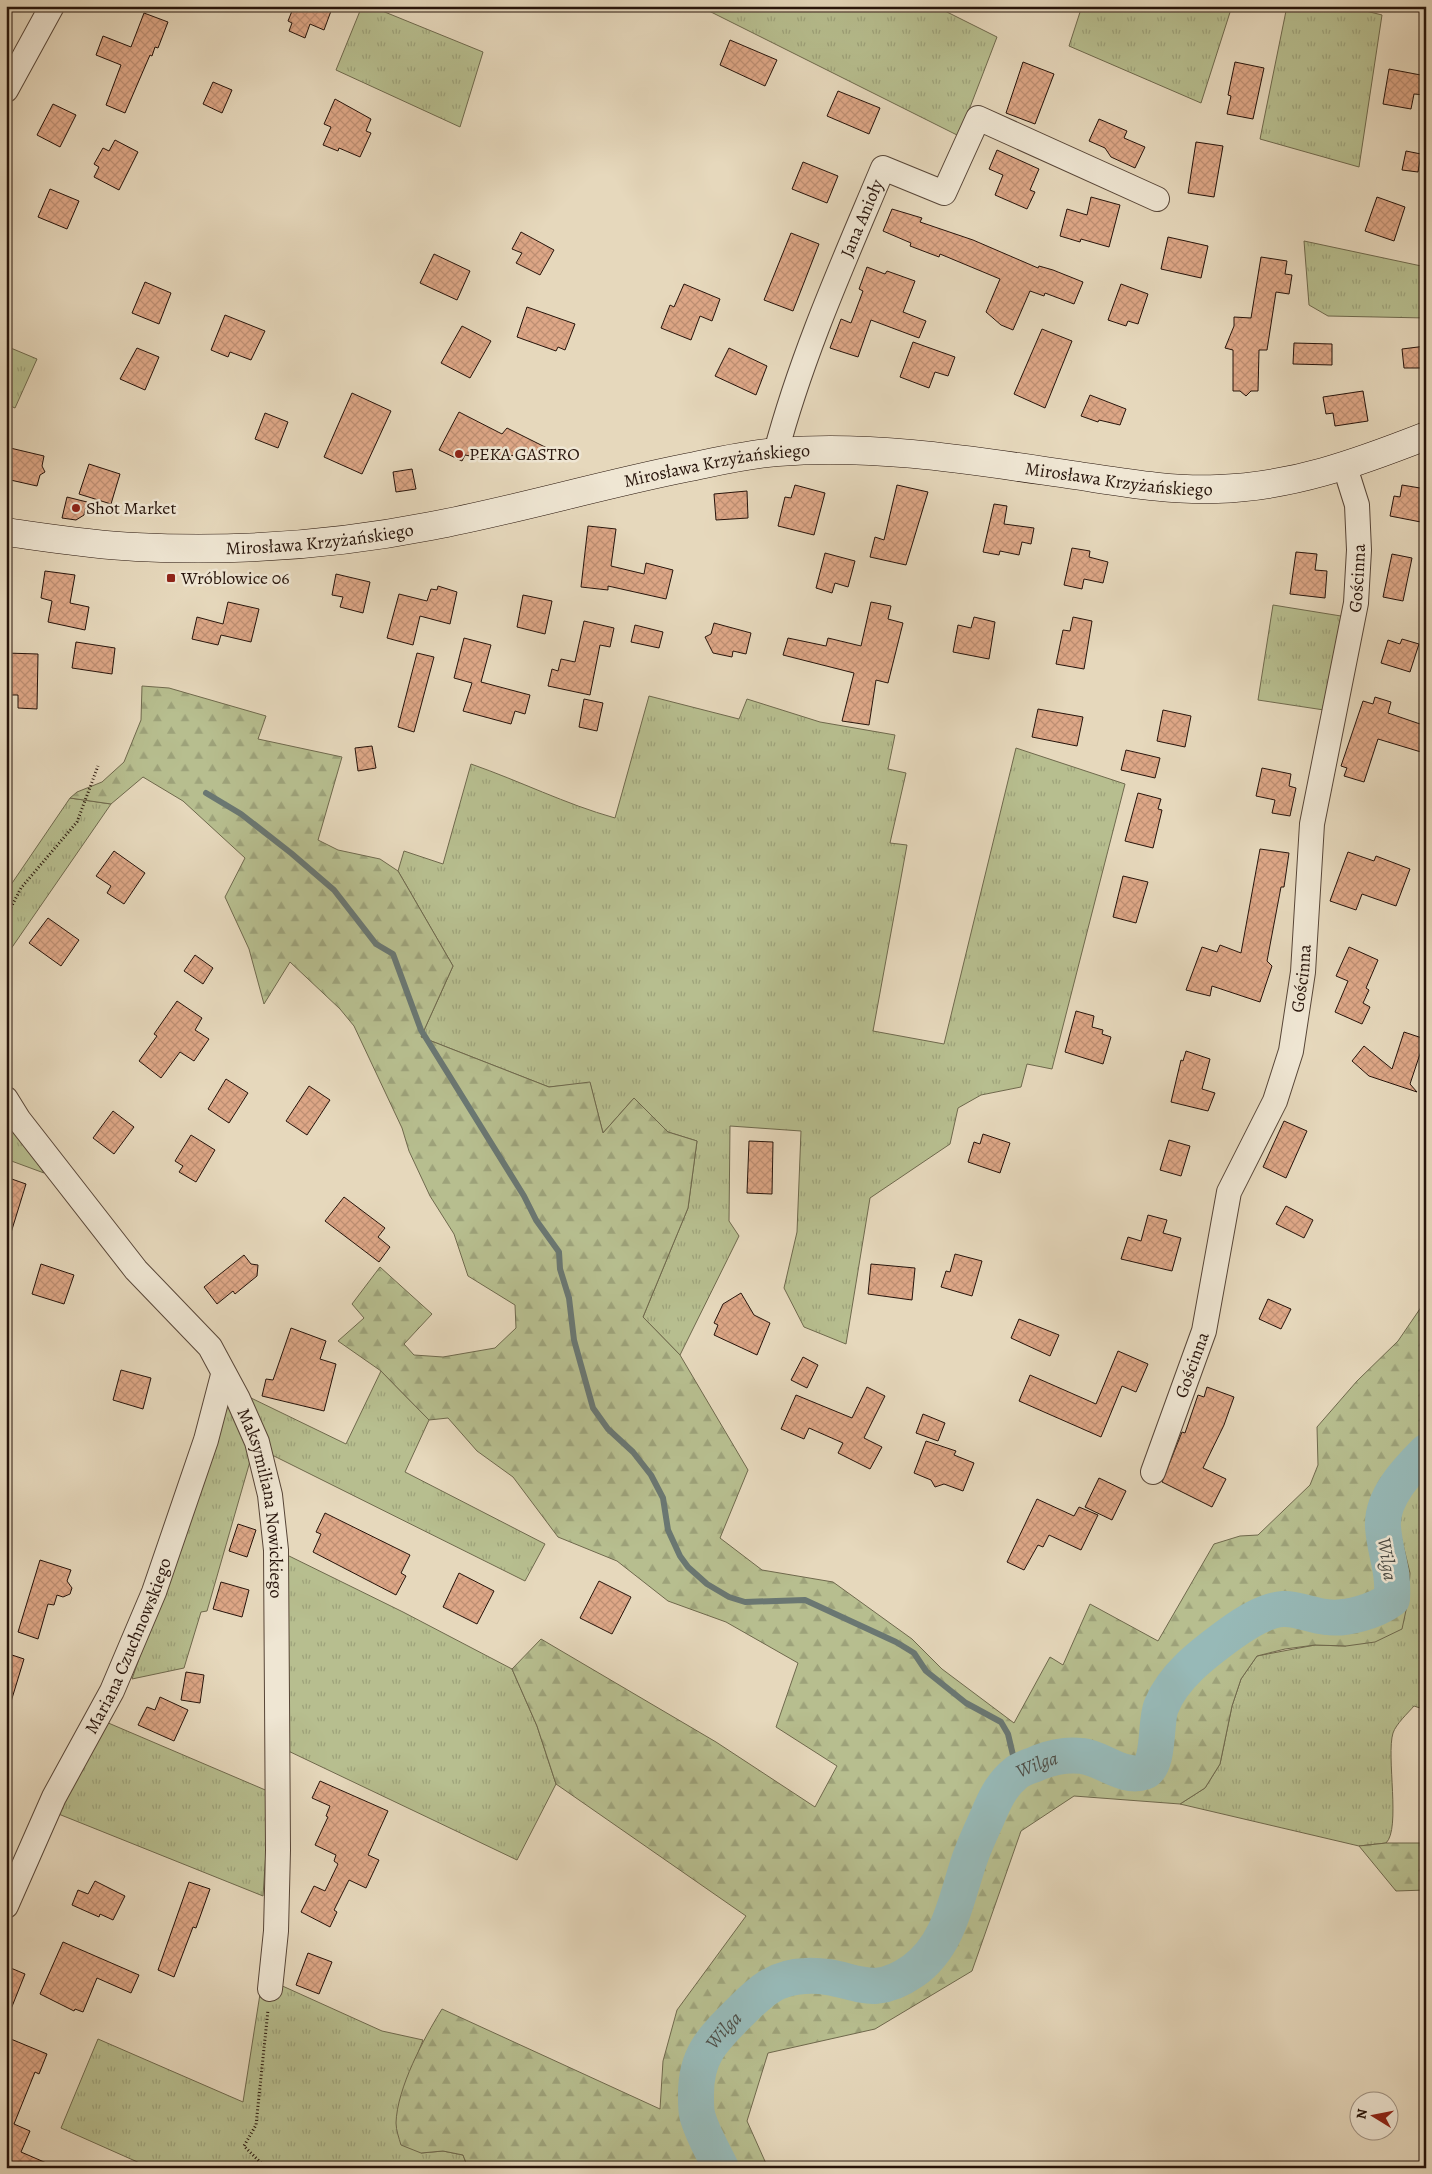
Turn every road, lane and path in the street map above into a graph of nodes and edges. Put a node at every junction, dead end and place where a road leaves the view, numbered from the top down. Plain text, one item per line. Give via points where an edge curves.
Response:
1 (52, 6) edge
2 (6, 90) edge
3 (1156, 199) dead end
4 (1426, 436) edge
5 (776, 452) junction
6 (1345, 468) junction
7 (6, 532) edge
8 (98, 766) dead end
9 (6, 917) edge
10 (6, 1100) edge
11 (223, 1375) junction
12 (1153, 1472) dead end
13 (6, 1906) edge
14 (270, 1989) joint
15 (266, 2168) edge

1 - 2 street
3 - 5 street, Jana Anioły via 978,118 944,193 883,168 830,294 794,390
4 - 6 street, Mirosława Krzyżańskiego
5 - 6 street, Mirosława Krzyżańskiego via 865,451 910,455 1198,490 1277,484
5 - 7 street, Mirosława Krzyżańskiego via 621,481 430,526 349,539 186,549 90,544
6 - 12 street, Gościnna via 1357,505 1356,603 1312,824 1303,972 1291,1051 1275,1101 1229,1192 1204,1331
8 - 9 path via 78,822 21,888
10 - 11 street, Maksymiliana Nowickiego via 136,1270 210,1348
11 - 13 street, Mariana Czuchnowskiego via 206,1440 154,1592 112,1691 54,1797
11 - 14 street, Maksymiliana Nowickiego via 238,1399 257,1442 270,1495 276,1550 278,1878
14 - 15 path via 256,2125 244,2146

